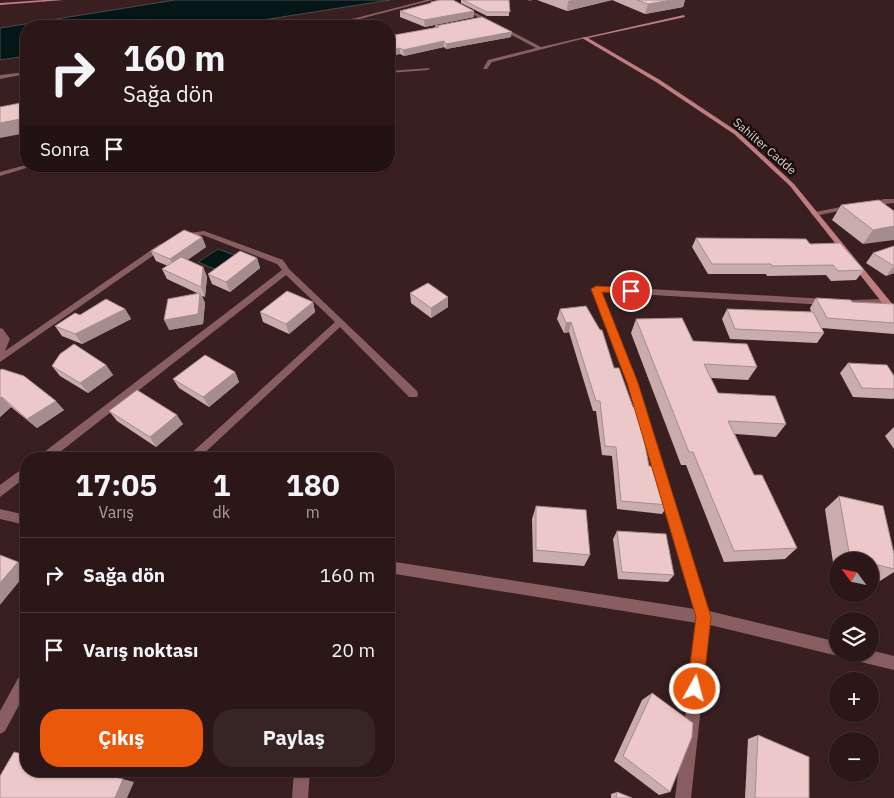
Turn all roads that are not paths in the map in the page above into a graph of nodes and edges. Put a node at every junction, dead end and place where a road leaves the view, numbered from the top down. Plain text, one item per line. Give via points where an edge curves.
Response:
1 (62, 0) edge
2 (431, 0) edge
3 (448, 0) edge
4 (0, 4) edge
5 (684, 16) dead end
6 (484, 18) junction
7 (350, 20) edge
8 (475, 20) edge
9 (584, 38) junction
10 (542, 48) junction
11 (485, 68) dead end
12 (428, 69) dead end
13 (395, 72) edge
14 (20, 74) edge
15 (0, 77) edge
16 (20, 169) edge
17 (0, 174) edge
18 (894, 201) edge
19 (864, 205) edge
20 (855, 207) edge
21 (816, 214) junction
22 (286, 271) junction
23 (885, 302) junction
24 (894, 312) edge
25 (340, 322) junction
26 (0, 331) edge
27 (0, 353) edge
28 (0, 359) edge
29 (414, 394) dead end
30 (52, 452) edge
31 (198, 452) edge
32 (20, 477) edge
33 (0, 492) edge
34 (0, 514) edge
35 (20, 519) edge
36 (395, 568) edge
37 (704, 617) junction
38 (829, 647) edge
39 (879, 659) edge
40 (894, 663) edge
41 (20, 689) edge
42 (0, 726) edge
43 (302, 777) edge
44 (300, 798) edge
45 (682, 798) edge

1 - 4 street
2 - 7 street
3 - 6 street
5 - 9 street
6 - 8 street
6 - 10 street
9 - 10 street
9 - 21 street, Sahilter Cadde via 658,81 736,133 792,185
10 - 11 street via 490,61
12 - 13 street
14 - 15 street
16 - 17 street
18 - 19 street
20 - 21 street
21 - 23 street, Sahilter Cadde
22 - 25 street
22 - 28 street via 280,262 204,233 180,236 152,252
22 - 30 street
23 - 24 street, Sahilter Cadde
23 - 37 street via 839,303 596,289 633,383
25 - 29 street
25 - 31 street
26 - 27 street via 6,339
32 - 33 street
34 - 35 street
36 - 37 street
37 - 38 street
37 - 45 street
39 - 40 street
41 - 42 street
43 - 44 street

